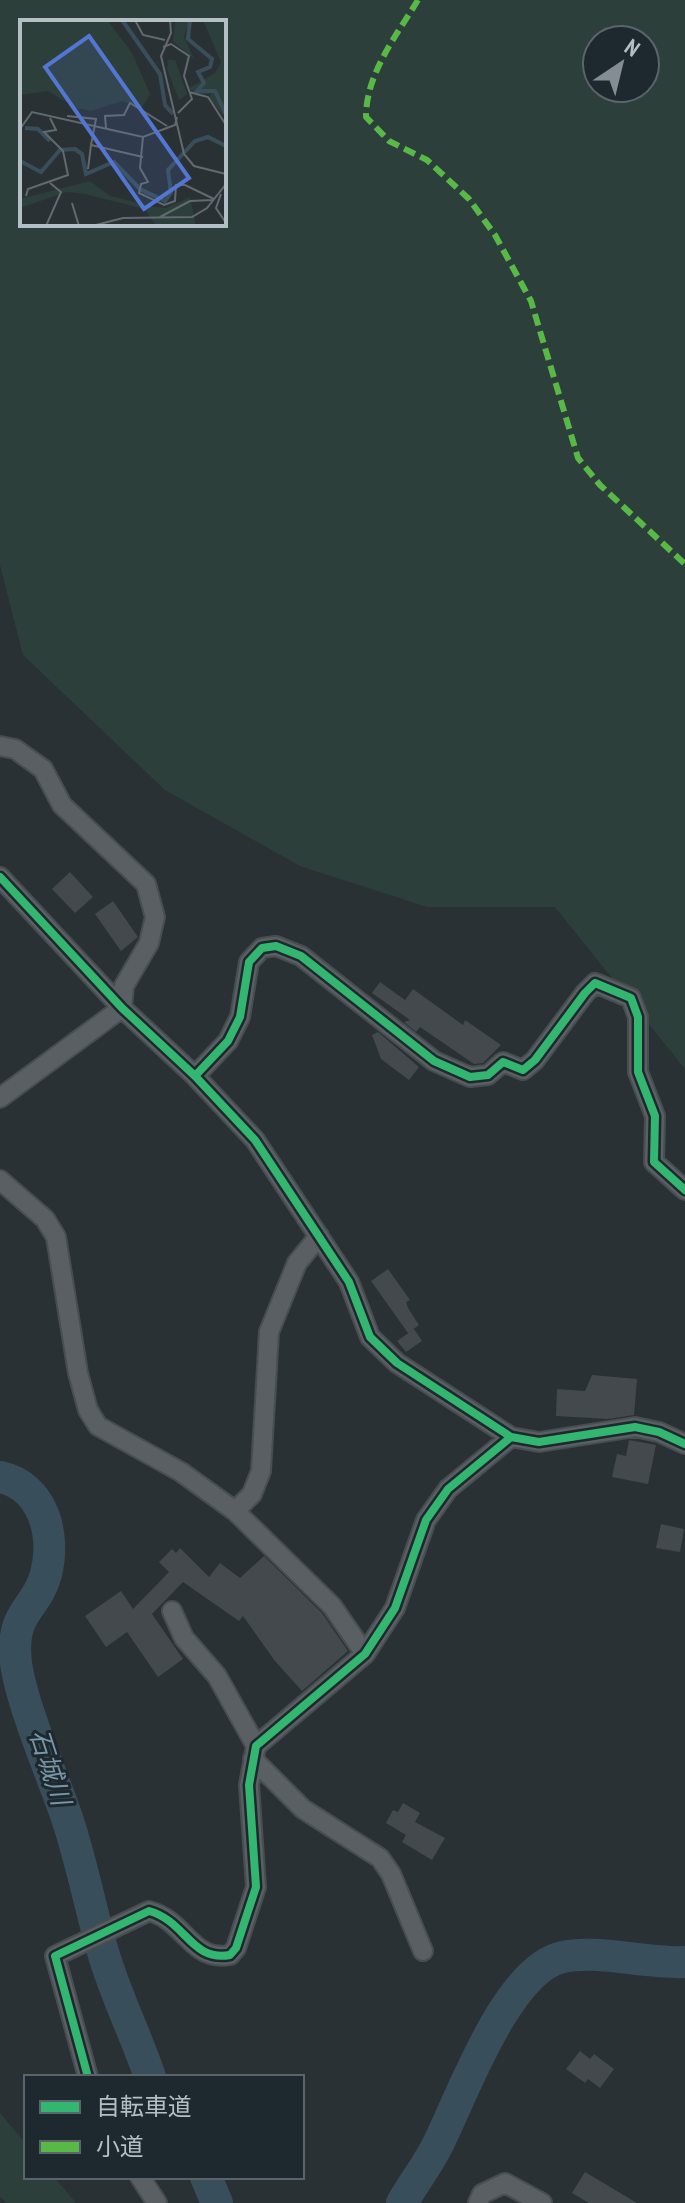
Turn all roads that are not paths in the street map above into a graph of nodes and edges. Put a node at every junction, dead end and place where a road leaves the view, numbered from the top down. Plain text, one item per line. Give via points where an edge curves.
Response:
1 (0, 746) edge
2 (0, 877) edge
3 (122, 1008) junction
4 (195, 1076) junction
5 (0, 1098) edge
6 (0, 1180) edge
7 (685, 1190) edge
8 (319, 1236) junction
9 (511, 1437) junction
10 (685, 1444) edge
11 (235, 1511) junction
12 (172, 1611) dead end
13 (365, 1654) junction
14 (255, 1753) junction
15 (423, 1951) dead end
16 (87, 2075) edge
17 (141, 2179) edge
18 (157, 2203) edge
19 (478, 2203) edge
20 (542, 2203) edge

1 - 3 street via 15,749 43,769 62,805 146,884 155,917 149,943 124,986
2 - 3 street
3 - 4 street
3 - 5 street
4 - 7 street via 228,1041 240,1017 249,962 262,948 276,946 301,956 434,1061 470,1077 488,1075 503,1062 523,1070 585,993 601,984 631,998 638,1017 638,1072 655,1116 654,1162
4 - 8 street via 255,1140
6 - 11 street via 45,1219 56,1237 78,1373 98,1426 181,1472
8 - 9 street via 349,1282 370,1337 397,1363
8 - 11 street via 297,1263 269,1332 261,1471 252,1494
9 - 10 street via 539,1442 635,1427
9 - 13 street via 448,1489 426,1520 395,1608
11 - 13 street via 332,1606
12 - 14 street via 184,1638 217,1676
13 - 14 street
14 - 15 street via 303,1809 380,1858
14 - 16 street via 249,1785 256,1887 230,1955 202,1954 181,1929 149,1911 55,1956
17 - 18 street
19 - 20 street via 482,2194 505,2183

